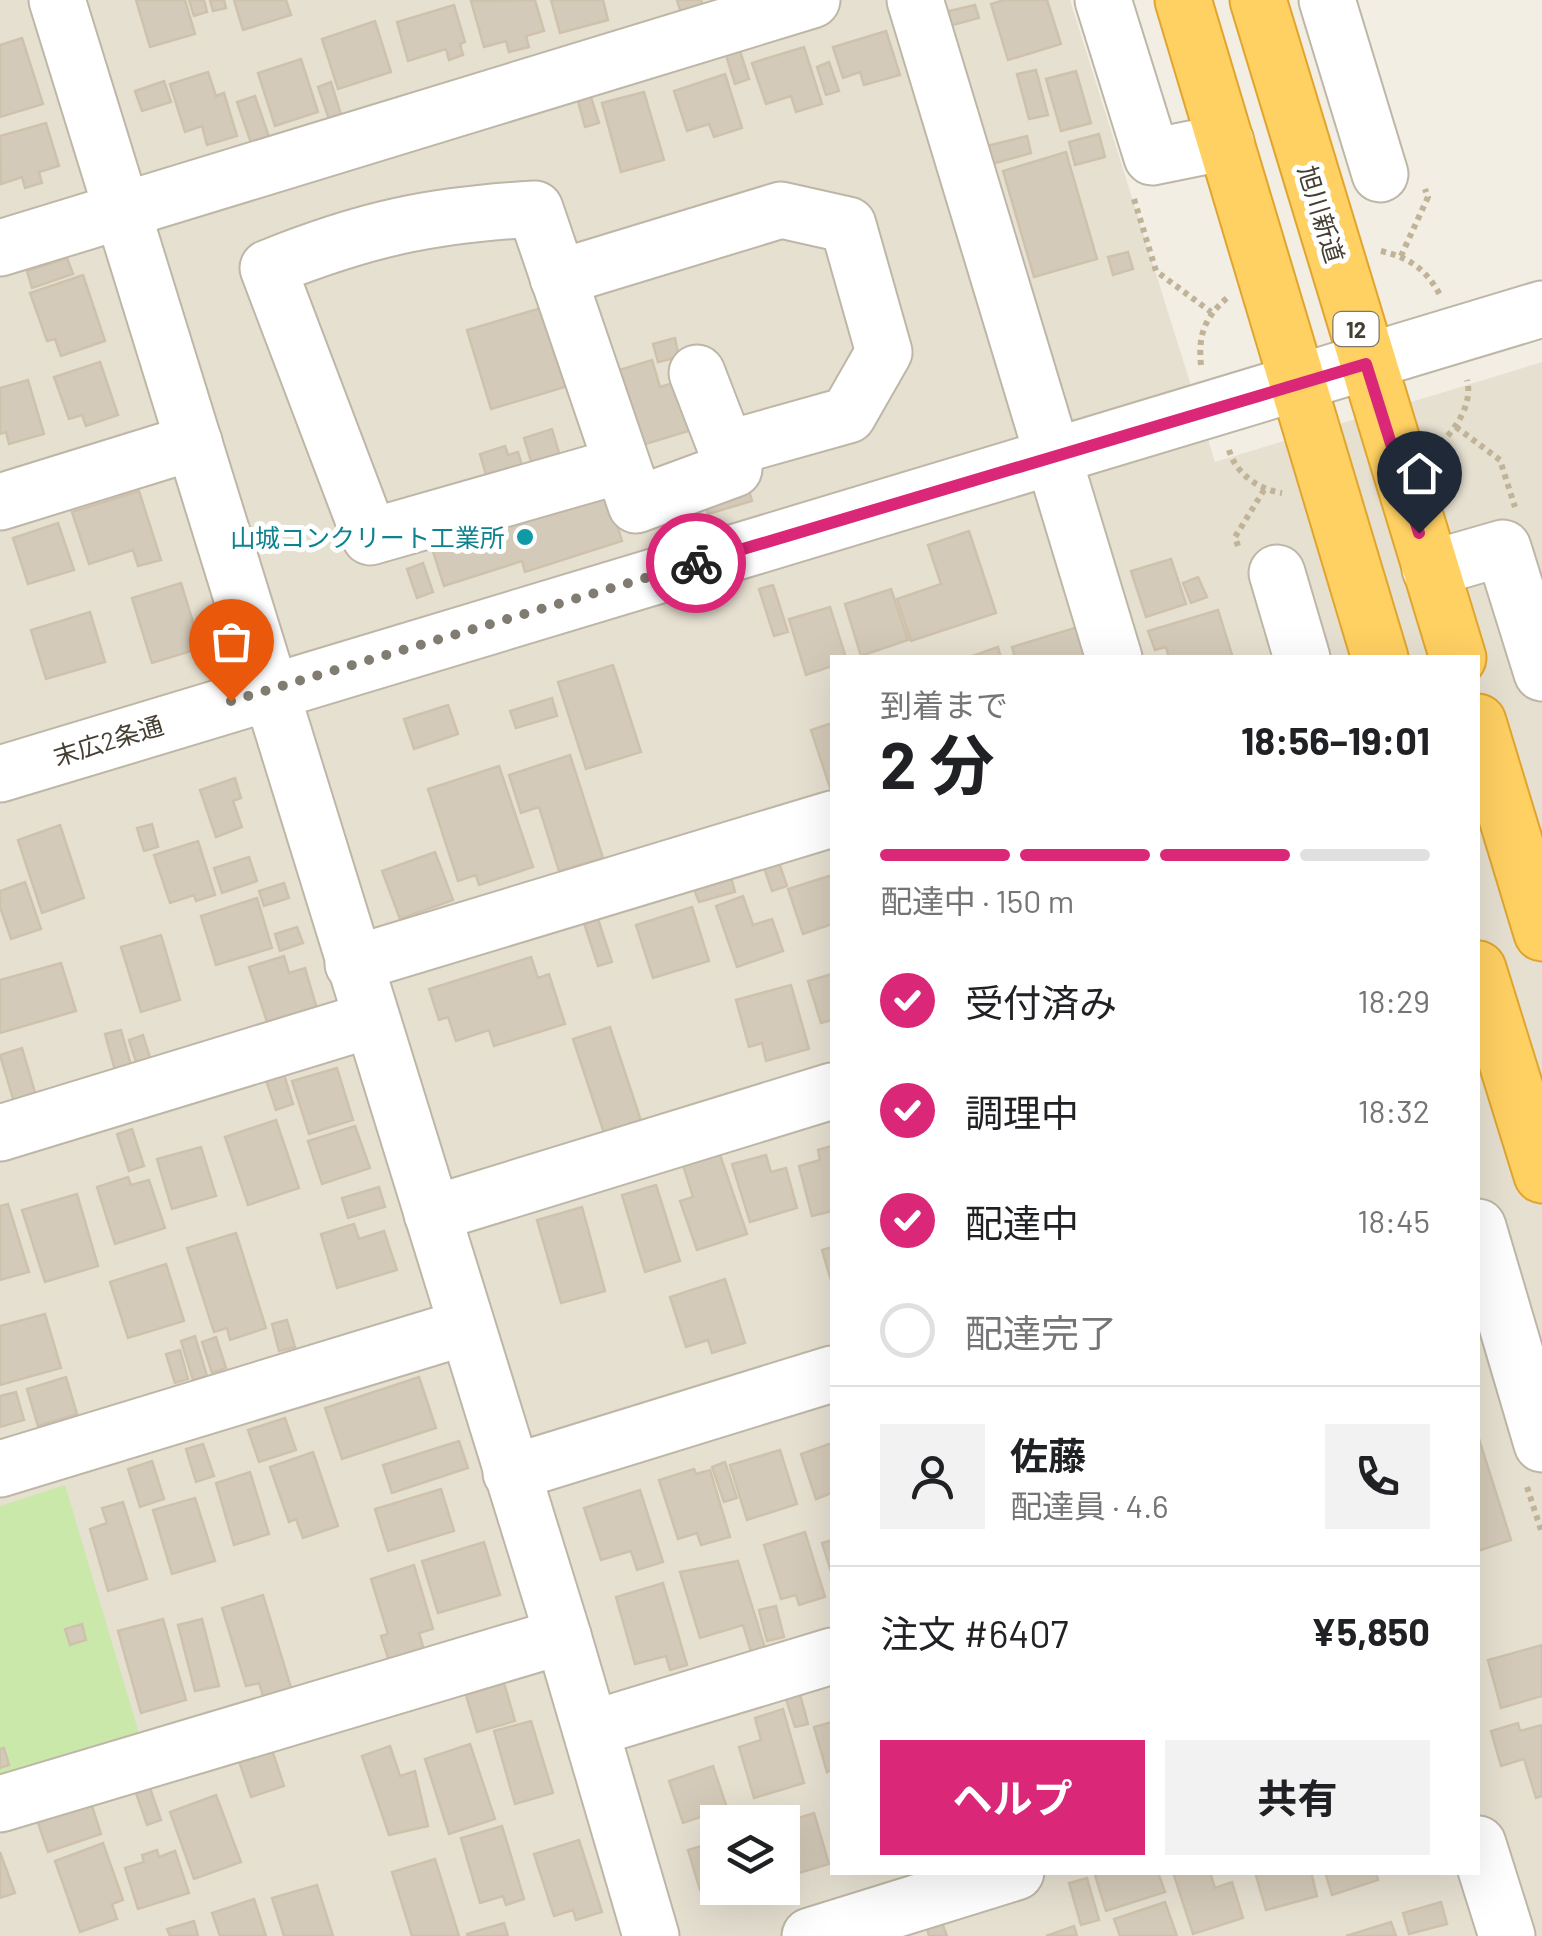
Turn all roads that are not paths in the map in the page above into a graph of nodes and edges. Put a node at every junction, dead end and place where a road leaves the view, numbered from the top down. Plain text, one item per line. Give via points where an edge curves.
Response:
1 (57, 0) edge
2 (812, 0) edge
3 (915, 0) edge
4 (1103, 0) edge
5 (1183, 0) edge
6 (1258, 0) edge
7 (1327, 0) edge
8 (1226, 142) junction
9 (1380, 174) dead end
10 (124, 210) junction
11 (0, 248) edge
12 (558, 278) junction
13 (1542, 309) edge
14 (1366, 364) junction
15 (697, 373) dead end
16 (1294, 384) junction
17 (194, 442) junction
18 (726, 449) junction
19 (1050, 457) junction
20 (644, 479) junction
21 (0, 502) edge
22 (688, 565) junction
23 (1430, 569) junction
24 (1277, 573) dead end
25 (1113, 655) edge
26 (1301, 655) edge
27 (1379, 655) edge
28 (1457, 655) edge
29 (1542, 673) edge
30 (269, 690) junction
31 (1480, 729) edge
32 (0, 774) edge
33 (830, 820) edge
34 (1542, 932) edge
35 (353, 964) junction
36 (1480, 975) edge
37 (370, 1020) junction
38 (830, 1092) edge
39 (0, 1133) edge
40 (1542, 1175) edge
41 (432, 1214) junction
42 (1480, 1235) edge
43 (466, 1327) junction
44 (830, 1375) edge
45 (1542, 1444) edge
46 (0, 1470) edge
47 (511, 1473) junction
48 (563, 1636) junction
49 (830, 1657) edge
50 (592, 1730) junction
51 (0, 1804) edge
52 (1480, 1850) edge
53 (1006, 1875) edge
54 (646, 1935) edge
55 (810, 1936) edge
56 (1507, 1936) edge

1 - 10 street
2 - 10 street
3 - 19 street
4 - 8 street via 1152,158
5 - 8 highway
6 - 14 highway, 旭川新道 / 12
7 - 9 street
8 - 16 highway
10 - 11 street
10 - 17 street
12 - 18 street via 781,210 848,225 884,352 848,415
12 - 20 street
12 - 20 street via 535,209 445,214 345,237 268,268 370,537
13 - 14 street, 末広2条通
14 - 16 street, 末広2条通
14 - 23 highway, 旭川新道 / 12
15 - 18 street
16 - 19 street, 末広2条通
16 - 27 highway
17 - 21 street
17 - 30 street
18 - 20 street via 734,469
19 - 22 street, 末広2条通
19 - 25 street
20 - 22 street
22 - 30 street, 末広2条通
23 - 28 highway, 旭川新道 / 12
23 - 29 street via 1503,548
24 - 26 street
30 - 32 street, 末広2条通
30 - 35 street
31 - 34 highway
33 - 35 street
35 - 37 street
36 - 40 highway
37 - 39 street
37 - 41 street
38 - 41 street
41 - 43 street
42 - 45 street
43 - 46 street
43 - 47 street
44 - 47 street
47 - 48 street
48 - 50 street
48 - 51 street
49 - 50 street
50 - 54 street
52 - 56 street
53 - 55 street

